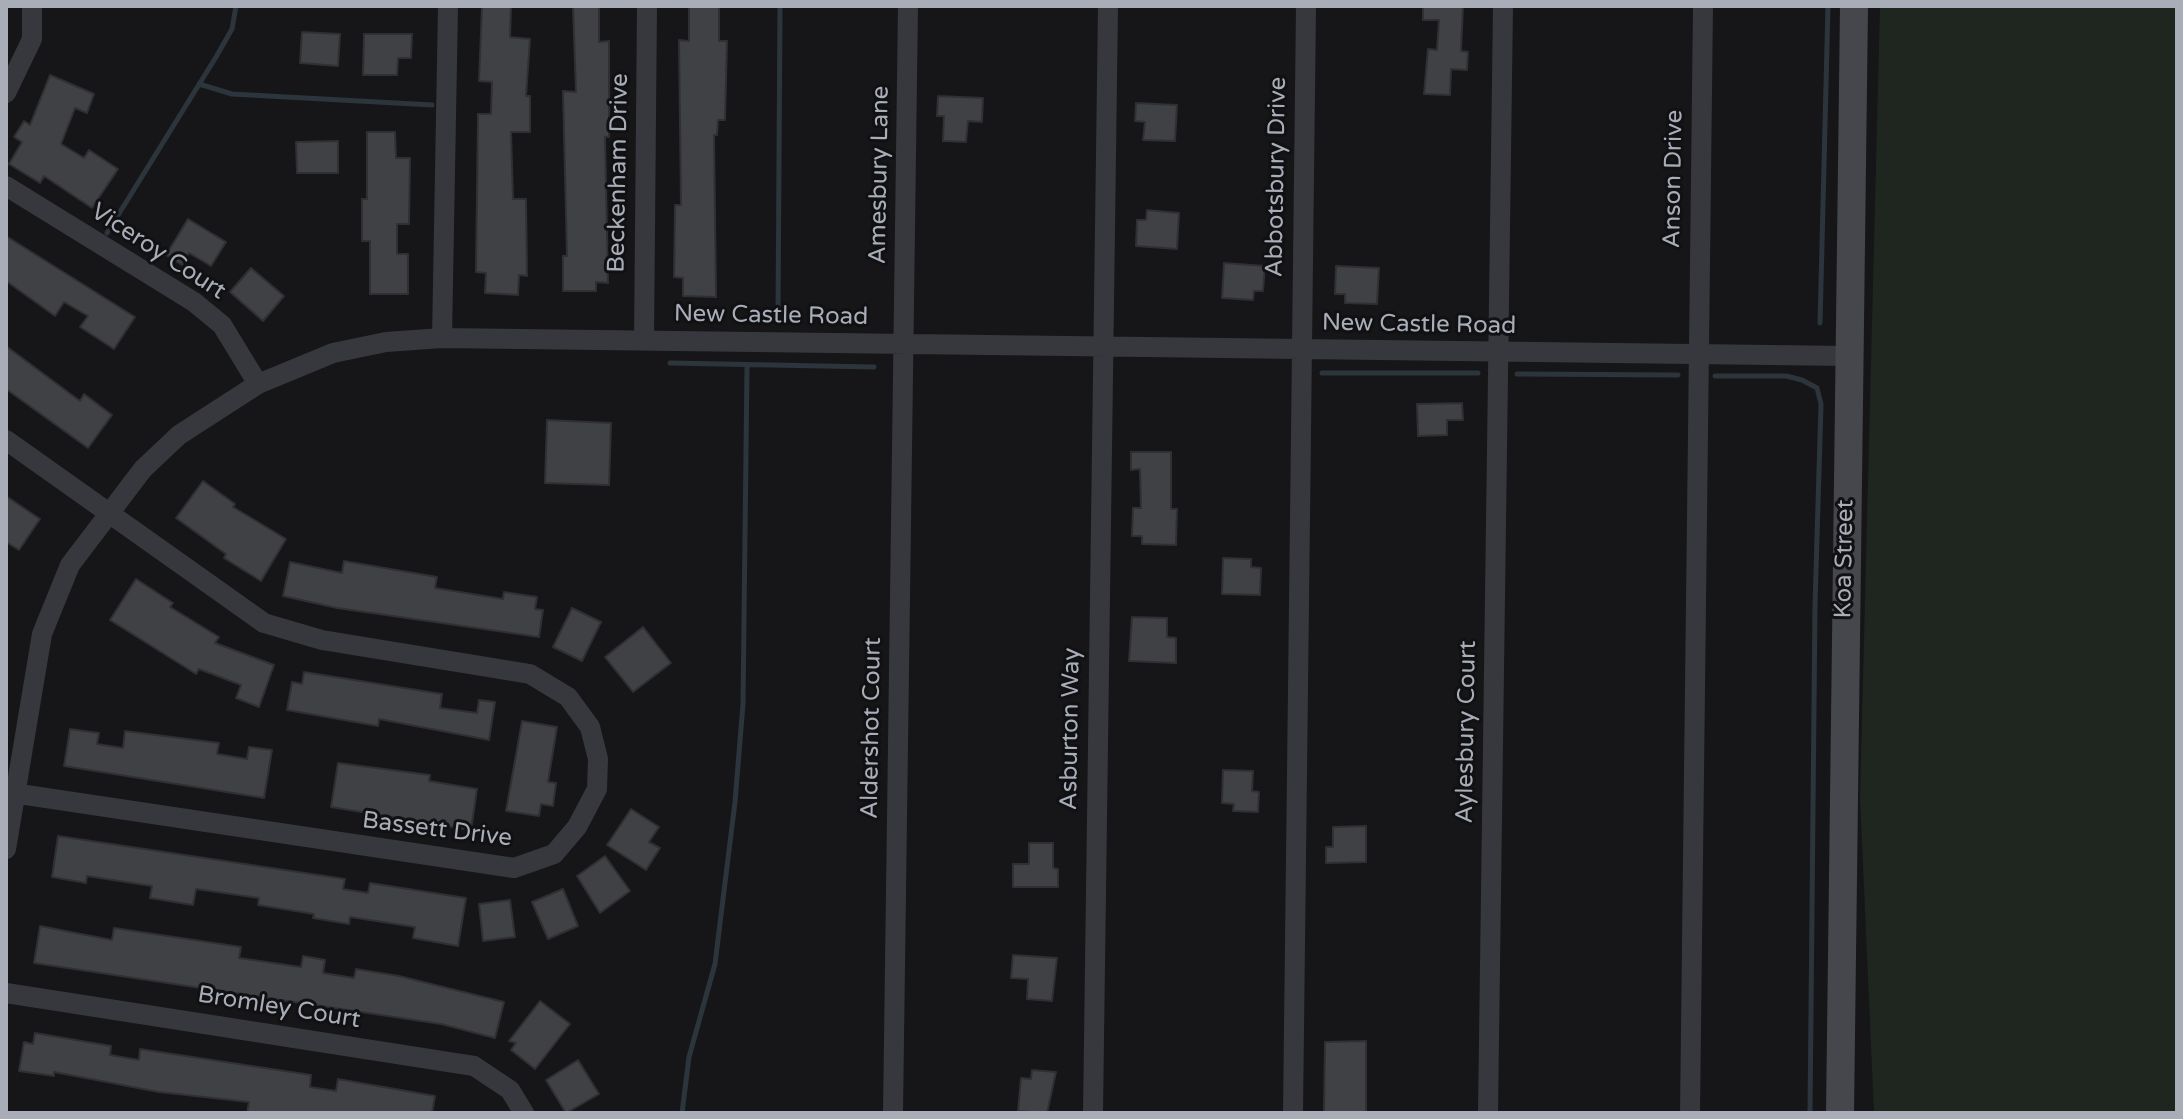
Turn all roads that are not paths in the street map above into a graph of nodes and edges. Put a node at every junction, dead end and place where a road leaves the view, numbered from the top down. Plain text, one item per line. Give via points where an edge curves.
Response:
1 (32, 6) edge
2 (448, 6) edge
3 (647, 6) edge
4 (908, 6) edge
5 (1108, 6) edge
6 (1306, 6) edge
7 (1503, 6) edge
8 (1703, 6) edge
9 (1854, 6) edge
10 (6, 93) edge
11 (6, 186) edge
12 (442, 338) junction
13 (644, 340) junction
14 (904, 345) junction
15 (1101, 346) junction
16 (1300, 350) junction
17 (1498, 352) junction
18 (1698, 354) junction
19 (1848, 356) junction
20 (258, 384) junction
21 (6, 440) edge
22 (107, 514) junction
23 (10, 793) edge
24 (6, 849) edge
25 (6, 993) edge
26 (524, 1113) edge
27 (893, 1113) edge
28 (1093, 1113) edge
29 (1293, 1113) edge
30 (1488, 1113) edge
31 (1690, 1113) edge
32 (1840, 1113) edge

1 - 10 street via 32,39
2 - 12 street
3 - 13 street, Beckenham Drive
4 - 14 street, Amesbury Lane
5 - 15 street
6 - 16 street, Abbotsbury Drive
7 - 17 street
8 - 18 street, Anson Drive
9 - 19 main road, Koa Street
11 - 20 street, Viceroy Court via 194,302 222,325
12 - 13 street, New Castle Road
12 - 20 street, New Castle Road via 333,353
13 - 14 street, New Castle Road
14 - 15 street, New Castle Road
14 - 27 street, Aldershot Court
15 - 16 street, New Castle Road
15 - 28 street, Asburton Way
16 - 17 street, New Castle Road
16 - 29 street
17 - 18 street, New Castle Road
17 - 30 street, Aylesbury Court
18 - 19 street, New Castle Road
18 - 31 street
19 - 32 main road, Koa Street
20 - 22 street, New Castle Road via 179,435
21 - 22 street, Bassett Drive
22 - 23 street, New Castle Road via 70,565 42,634
22 - 23 street, Bassett Drive via 223,598 286,632 530,674 568,697 590,727 598,759 597,789 577,827 554,854 514,868
23 - 24 street, New Castle Road
25 - 26 street, Bromley Court via 474,1066 510,1090

